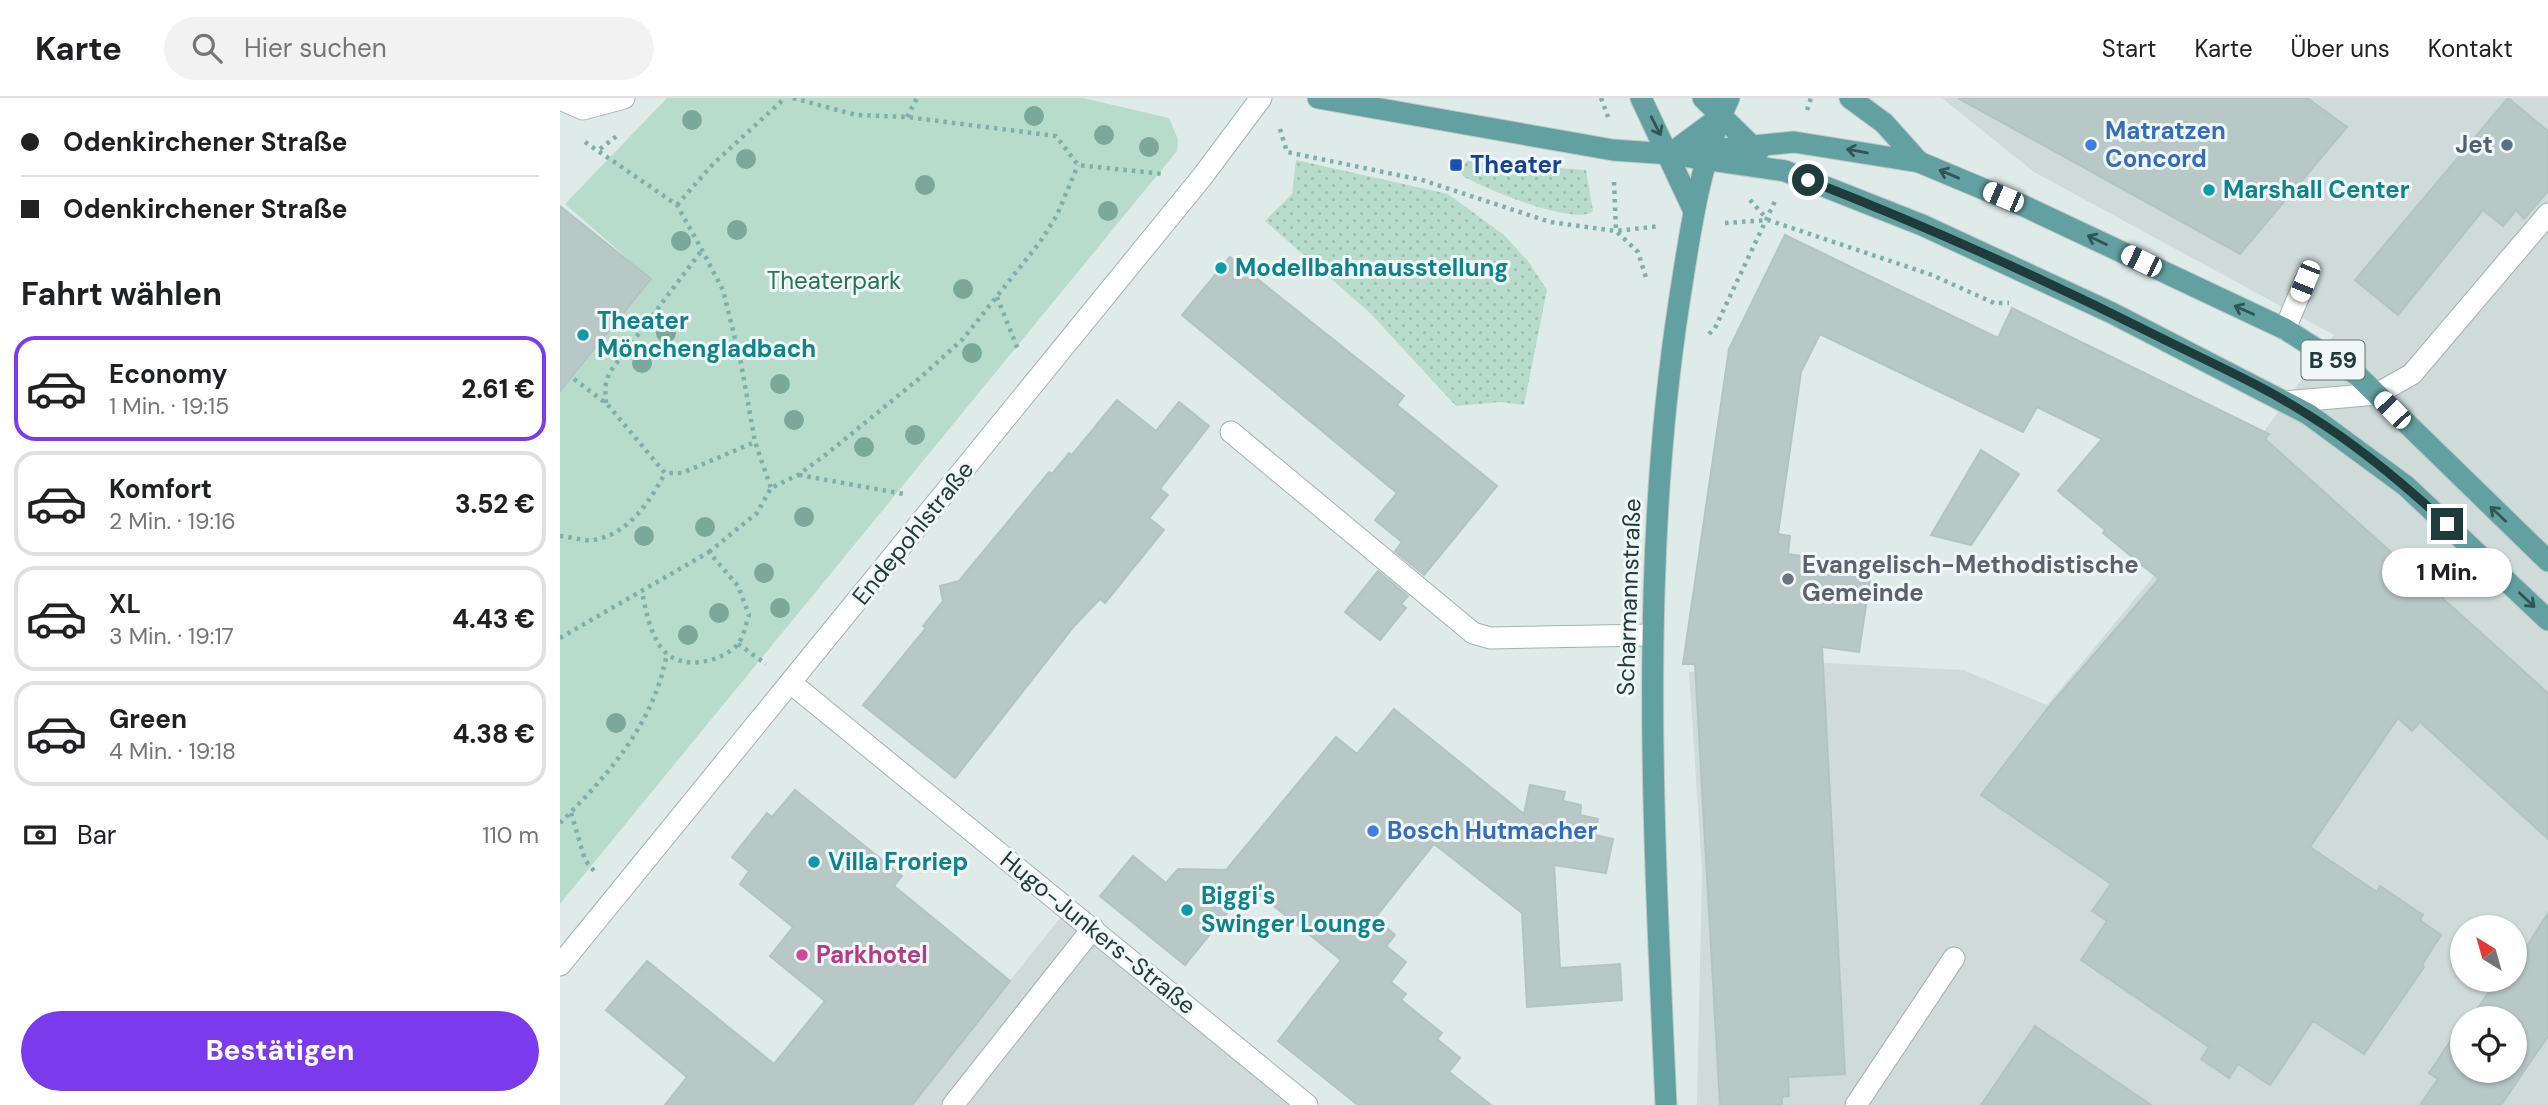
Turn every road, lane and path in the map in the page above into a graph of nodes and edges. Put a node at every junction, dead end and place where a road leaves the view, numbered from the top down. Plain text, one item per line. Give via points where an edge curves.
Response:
1 (624, 98) edge
2 (785, 98) edge
3 (793, 98) edge
4 (917, 98) edge
5 (1261, 98) edge
6 (1318, 98) edge
7 (1641, 98) edge
8 (1703, 98) edge
9 (1850, 98) edge
10 (560, 99) edge
11 (803, 100) edge
12 (1724, 107) edge
13 (906, 117) junction
14 (580, 139) dead end
15 (1750, 146) junction
16 (1287, 152) dead end
17 (1670, 154) junction
18 (1708, 155) junction
19 (1919, 162) junction
20 (1078, 165) junction
21 (1785, 171) junction
22 (1202, 177) junction
23 (677, 205) junction
24 (1693, 209) junction
25 (2548, 214) edge
26 (1616, 231) dead end
27 (702, 250) junction
28 (2305, 281) dead end
29 (997, 297) junction
30 (2020, 301) dead end
31 (2285, 329) junction
32 (1706, 337) dead end
33 (573, 379) dead end
34 (1033, 386) junction
35 (2377, 394) junction
36 (2285, 402) junction
37 (607, 404) junction
38 (1231, 432) dead end
39 (755, 442) junction
40 (665, 472) junction
41 (798, 475) junction
42 (771, 488) junction
43 (941, 499) junction
44 (560, 536) edge
45 (709, 552) junction
46 (2548, 561) edge
47 (642, 592) junction
48 (2548, 620) edge
49 (1652, 635) junction
50 (560, 638) edge
51 (667, 653) junction
52 (791, 683) junction
53 (571, 812) junction
54 (560, 824) edge
55 (614, 899) junction
56 (1093, 928) junction
57 (1954, 958) dead end
58 (560, 965) edge
59 (953, 1105) edge
60 (1307, 1105) edge
61 (1666, 1105) edge
62 (1856, 1105) edge

1 - 10 street via 583,109
2 - 23 path via 713,164
3 - 11 path
4 - 13 path
5 - 22 street, Endepohlstraße
6 - 17 main road, B 59 via 1613,150
7 -> 17 main road
8 - 12 main road
9 - 19 main road via 1884,122
11 - 13 path via 856,115
12 - 15 main road, B 59
12 - 17 main road
12 - 18 main road, Scharmannstraße
13 - 20 path via 1056,136
14 - 23 path
15 - 18 main road, B 59
19 -> 15 main road, B 59 via 1794,142
15 - 21 main road, B 59
16 - 26 path via 1422,180 1550,222
17 - 18 main road, B 59
17 - 24 main road
18 - 21 main road, B 59
18 - 24 main road, Scharmannstraße
31 -> 19 main road, B 59 via 2024,206
20 - 22 path
20 - 29 path via 1057,215
21 - 36 main road, B 59 via 1922,225 2112,313
22 - 34 street, Endepohlstraße
23 - 27 path
24 - 49 main road, Scharmannstraße via 1668,374
25 - 35 street via 2412,374
27 - 37 path via 609,373
27 - 39 path via 723,290
28 - 31 street
29 - 34 path
29 - 41 path via 963,339 921,377
30 - 32 path via 1994,303 1932,275 1768,220 1715,328
31 - 35 main road, B 59 via 2357,375
33 - 37 path
34 - 43 street, Endepohlstraße
35 - 36 street
46 -> 35 main road, B 59
36 -> 48 main road, B 59 via 2349,442 2406,486
37 - 40 path
38 - 49 street via 1473,633 1490,638
39 - 40 path via 682,473
39 - 42 path
40 - 44 path via 644,508 614,531 591,540
41 - 42 path
41 - 43 path
42 - 45 path via 757,513
43 - 52 street, Endepohlstraße
45 - 47 path
45 - 51 path via 738,586 749,615 738,644 712,661 686,661
47 - 50 path
47 - 51 path via 652,630
49 - 61 main road, Scharmannstraße
51 - 53 path via 661,687 641,726 611,769
52 - 55 street, Endepohlstraße
52 - 56 street, Hugo-Junkers-Straße
53 - 54 path
53 - 55 path via 586,860
55 - 58 street, Endepohlstraße
56 - 59 street
56 - 60 street, Hugo-Junkers-Straße
57 - 62 street

